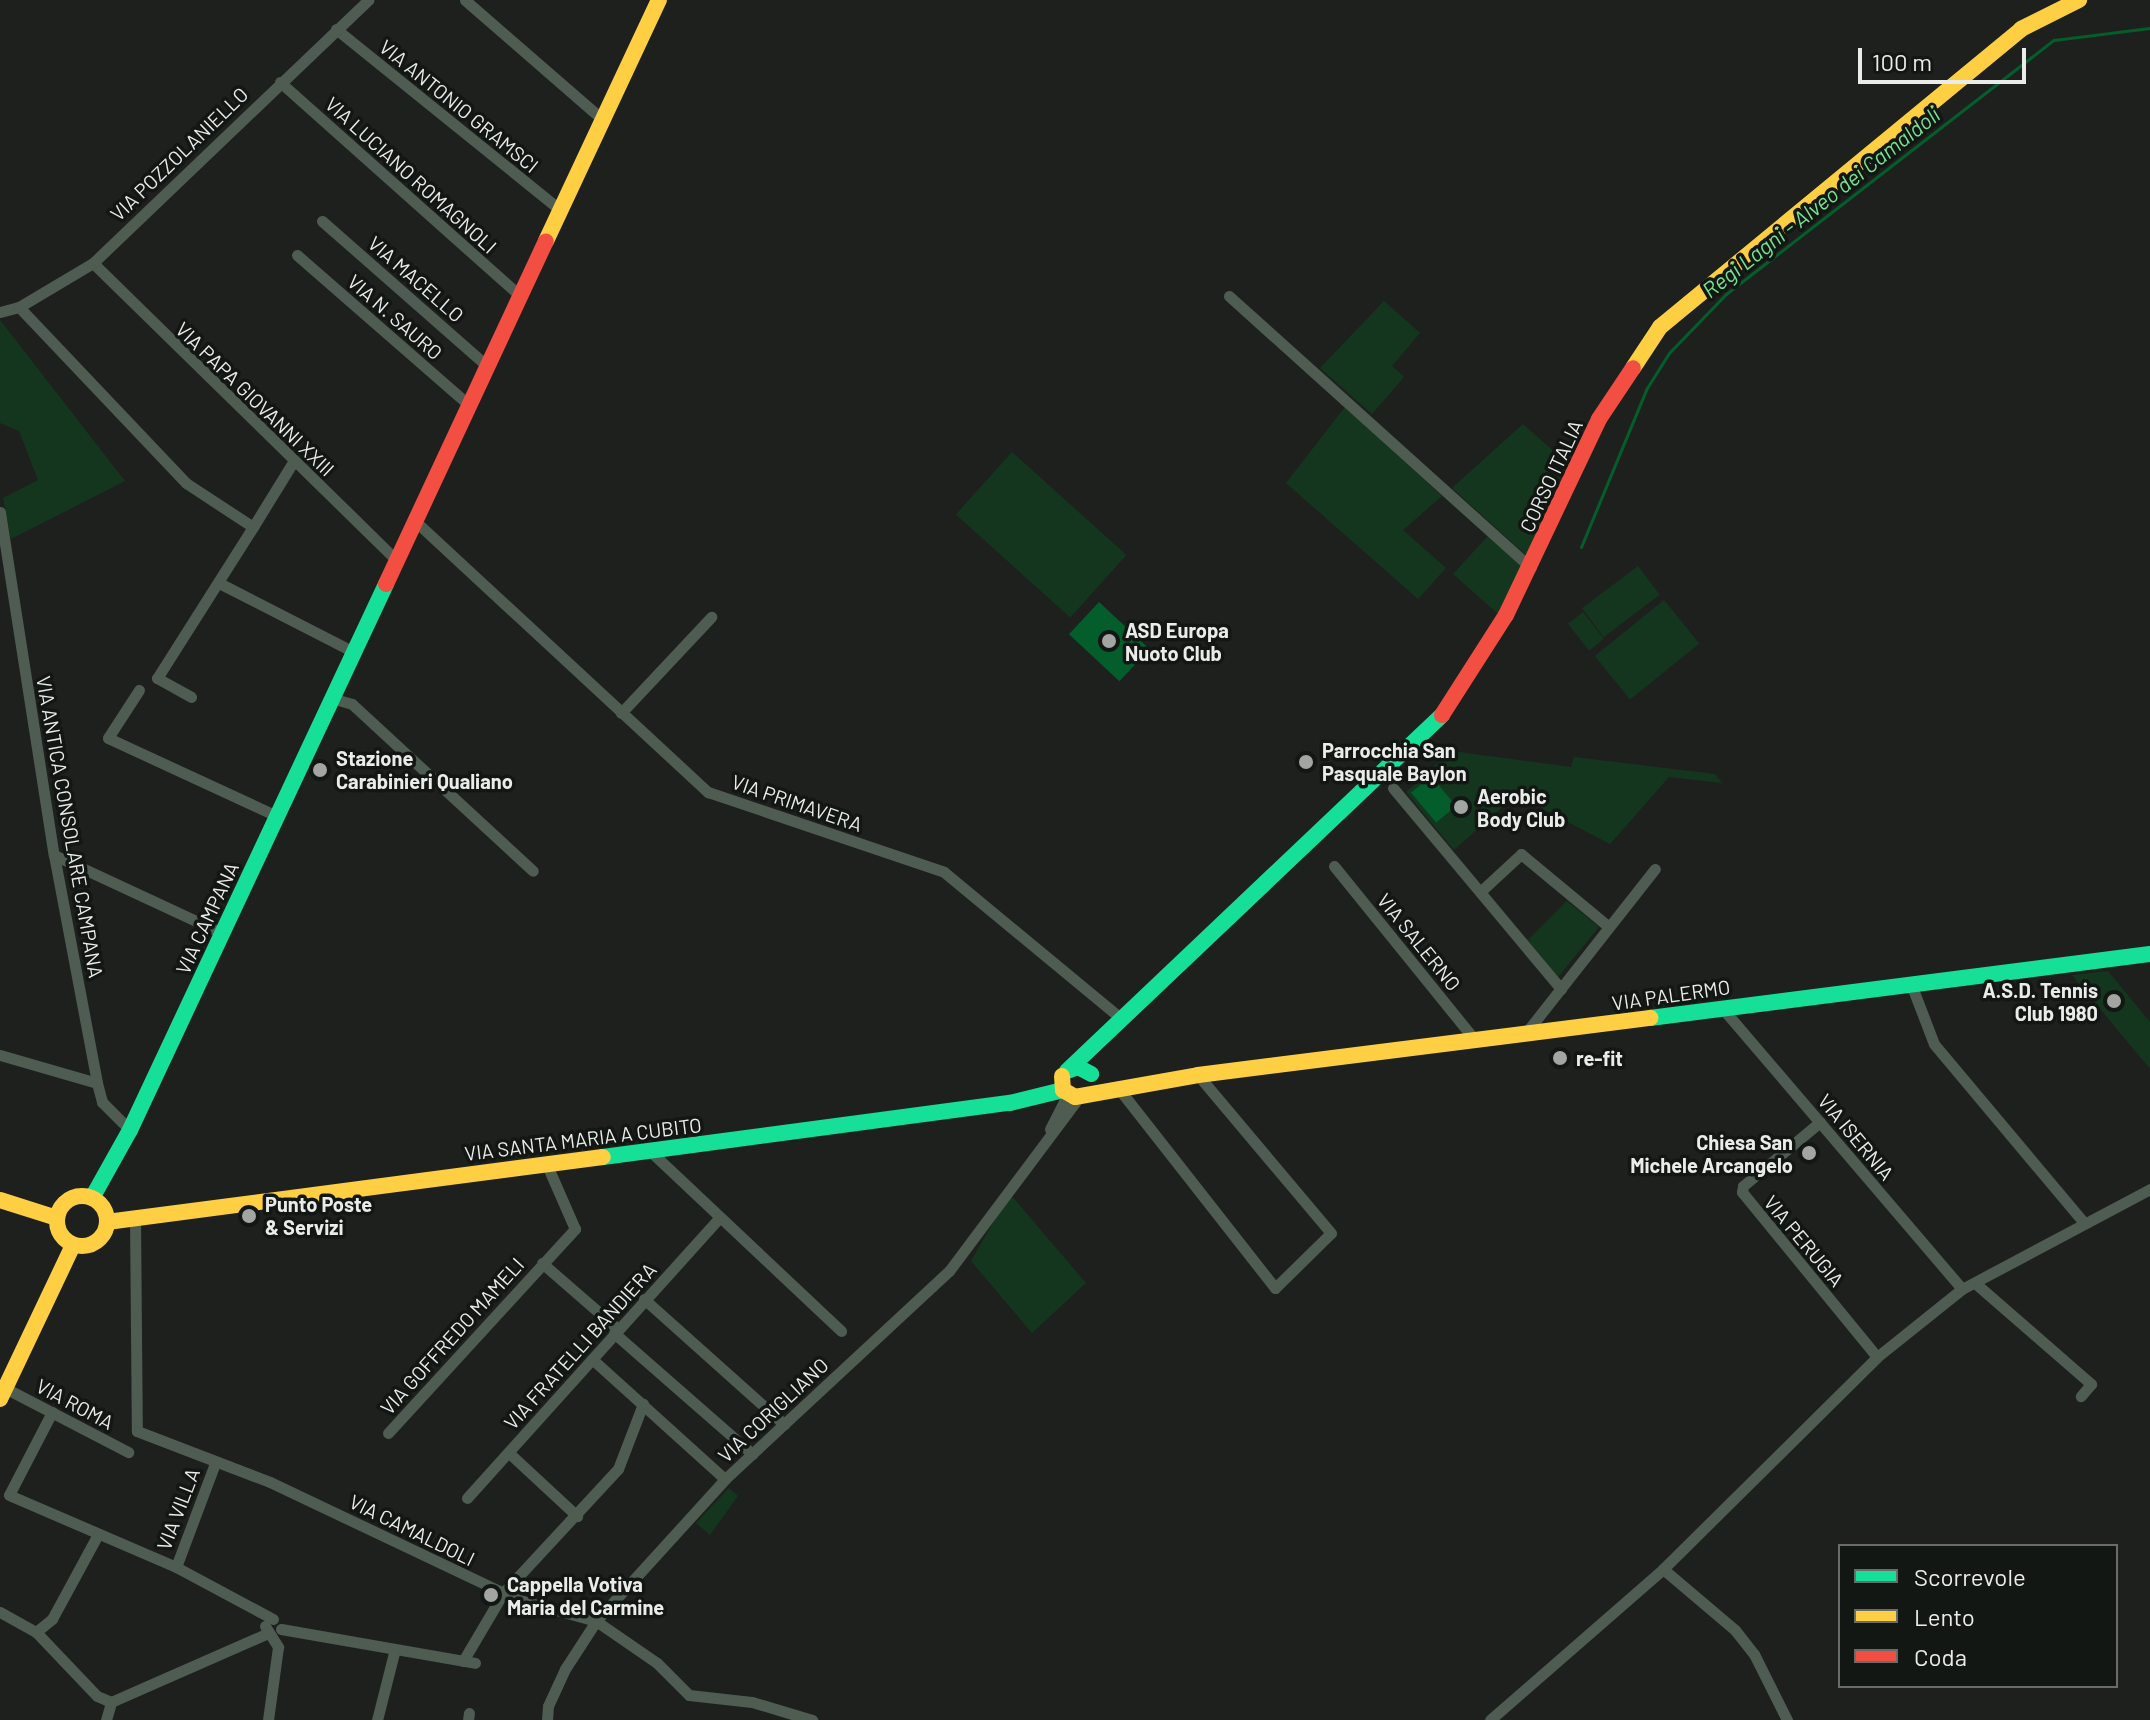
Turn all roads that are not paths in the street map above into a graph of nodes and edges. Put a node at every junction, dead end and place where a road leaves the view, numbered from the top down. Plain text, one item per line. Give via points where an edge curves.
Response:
1 (368, 0) edge
2 (465, 0) edge
3 (659, 0) edge
4 (2073, 1) edge
5 (336, 29) junction
6 (280, 82) junction
7 (602, 119) junction
8 (560, 210) junction
9 (322, 221) dead end
10 (297, 255) dead end
11 (93, 263) junction
12 (519, 295) junction
13 (1229, 296) dead end
14 (19, 307) junction
15 (0, 312) edge
16 (486, 365) junction
17 (469, 405) junction
18 (293, 462) junction
19 (0, 512) edge
20 (414, 520) junction
21 (253, 527) junction
22 (394, 558) junction
23 (1531, 568) junction
24 (6, 579) edge
25 (219, 583) junction
26 (711, 617) dead end
27 (352, 651) junction
28 (139, 690) dead end
29 (191, 697) dead end
30 (331, 698) junction
31 (621, 713) junction
32 (1393, 788) dead end
33 (275, 815) junction
34 (54, 855) junction
35 (1334, 866) dead end
36 (1655, 869) dead end
37 (533, 871) dead end
38 (1480, 892) junction
39 (1609, 927) junction
40 (222, 933) junction
41 (2150, 954) edge
42 (1911, 984) junction
43 (1561, 989) junction
44 (1723, 1009) junction
45 (1122, 1019) junction
46 (1525, 1035) junction
47 (1475, 1040) junction
48 (0, 1055) edge
49 (1198, 1075) junction
50 (1091, 1076) junction
51 (97, 1083) junction
52 (1071, 1087) junction
53 (1119, 1089) junction
54 (1039, 1099) junction
55 (1010, 1103) junction
56 (1054, 1114) junction
57 (1820, 1122) junction
58 (130, 1130) junction
59 (1044, 1141) junction
60 (649, 1150) junction
61 (546, 1163) junction
62 (2150, 1189) edge
63 (92, 1198) junction
64 (0, 1200) edge
65 (57, 1218) junction
66 (135, 1218) junction
67 (719, 1218) junction
68 (107, 1222) junction
69 (2084, 1223) junction
70 (73, 1245) junction
71 (542, 1263) junction
72 (1975, 1283) junction
73 (1962, 1289) junction
74 (644, 1299) junction
75 (616, 1331) junction
76 (841, 1331) dead end
77 (1877, 1357) junction
78 (592, 1359) junction
79 (2, 1394) edge
80 (2081, 1396) dead end
81 (643, 1404) junction
82 (52, 1412) junction
83 (784, 1424) junction
84 (388, 1433) dead end
85 (128, 1452) dead end
86 (509, 1453) junction
87 (752, 1454) junction
88 (215, 1463) junction
89 (725, 1479) junction
90 (4, 1493) edge
91 (467, 1498) dead end
92 (577, 1516) junction
93 (97, 1536) junction
94 (176, 1567) junction
95 (1663, 1569) junction
96 (503, 1593) junction
97 (0, 1612) edge
98 (596, 1621) junction
99 (36, 1632) junction
100 (274, 1632) junction
101 (394, 1653) junction
102 (769, 1707) junction
103 (110, 1714) edge
104 (268, 1720) edge
105 (377, 1720) edge
106 (547, 1720) edge
107 (764, 1720) edge
108 (812, 1720) edge
109 (1490, 1720) edge
110 (1787, 1720) edge

1 - 5 street, VIA POZZOLANIELLO
2 - 7 street
3 - 7 main road, VIA CAMPANA
4 - 23 main road, CORSO ITALIA via 2021,29 1660,327 1576,461
5 - 6 street, VIA POZZOLANIELLO
5 - 8 street, VIA ANTONIO GRAMSCI
6 - 11 street, VIA POZZOLANIELLO
6 - 12 street, VIA LUCIANO ROMAGNOLI
7 - 8 main road, VIA CAMPANA
8 - 12 main road, VIA CAMPANA
9 - 16 street, VIA MACELLO
10 - 17 street, VIA N. SAURO
11 - 14 street, VIA POZZOLANIELLO
11 - 18 street, VIA PAPA GIOVANNI XXIII
12 - 16 main road, VIA CAMPANA
13 - 23 street
14 - 15 street, VIA POZZOLANIELLO
14 - 21 street via 186,483
16 - 17 main road, VIA CAMPANA
17 - 20 main road, VIA CAMPANA
18 - 21 street
18 - 22 street, VIA PAPA GIOVANNI XXIII
19 - 24 street, VIA ANTICA CONSOLARE CAMPANA
20 - 22 main road, VIA CAMPANA
20 - 31 street, VIA PRIMAVERA
21 - 25 street
22 - 27 main road, VIA CAMPANA
23 - 45 main road, CORSO ITALIA via 1478,662 1413,749
24 - 34 street, VIA ANTICA CONSOLARE CAMPANA
25 - 27 street
25 - 29 street via 157,678
26 - 31 street
27 - 30 main road, VIA CAMPANA
28 - 33 street via 108,738
30 - 33 main road, VIA CAMPANA
30 - 37 street via 352,704
31 - 45 street, VIA PRIMAVERA via 708,792 944,872
32 - 38 street
33 - 40 main road, VIA CAMPANA
34 - 40 street
34 - 51 street, VIA ANTICA CONSOLARE CAMPANA
35 - 47 street, VIA SALERNO
36 - 39 street
38 - 39 street via 1521,854
38 - 43 street
39 - 43 street
40 - 58 main road, VIA CAMPANA
41 - 42 main road, VIA PALERMO
42 - 44 main road, VIA PALERMO
42 - 69 street via 1934,1044
43 - 46 street
44 - 46 main road, VIA PALERMO
44 - 57 street, VIA ISERNIA
45 - 50 main road via 1095,1052
45 - 52 main road
46 - 47 main road, VIA PALERMO
47 - 49 main road, VIA PALERMO
48 - 51 street
49 - 53 main road, VIA PALERMO
49 - 53 street via 1331,1233 1275,1288
50 - 52 main road
50 - 52 main road via 1083,1068
50 - 53 main road
51 - 58 street, VIA ANTICA CONSOLARE CAMPANA via 102,1102
52 - 53 main road, VIA PALERMO
52 - 54 main road, VIA SANTA MARIA A CUBITO
52 - 55 main road
52 - 56 street
52 - 59 street
54 - 55 main road, VIA SANTA MARIA A CUBITO
54 - 56 street
55 - 60 main road, VIA SANTA MARIA A CUBITO
56 - 59 street
57 - 73 street, VIA ISERNIA
57 - 77 street, VIA PERUGIA via 1742,1192
58 - 63 main road, VIA CAMPANA
59 - 83 street, VIA CORIGLIANO via 949,1271
60 - 61 main road, VIA SANTA MARIA A CUBITO
60 - 67 street
61 - 66 main road, VIA SANTA MARIA A CUBITO
61 - 71 street, VIA GOFFREDO MAMELI via 575,1229
62 - 69 street
63 - 65 main road via 69,1200
63 - 68 main road via 103,1208
64 - 65 main road
65 - 70 main road via 61,1234
66 - 68 main road, VIA SANTA MARIA A CUBITO
66 - 88 street, VIA CAMALDOLI via 137,1431
67 - 74 street, VIA FRATELLI BANDIERA
67 - 76 street
68 - 70 main road via 96,1242
69 - 72 street
70 - 79 main road
71 - 75 street, VIA GOFFREDO MAMELI
71 - 84 street, VIA GOFFREDO MAMELI
72 - 73 street
72 - 80 street via 2091,1384
73 - 77 street
74 - 75 street, VIA FRATELLI BANDIERA
74 - 83 street
75 - 78 street, VIA FRATELLI BANDIERA
75 - 87 street, VIA GOFFREDO MAMELI
77 - 95 street
78 - 81 street
78 - 86 street, VIA FRATELLI BANDIERA
79 - 82 street, VIA ROMA
81 - 89 street
81 - 92 street via 618,1469
82 - 85 street, VIA ROMA
82 - 90 street
83 - 87 street, VIA CORIGLIANO
86 - 91 street, VIA FRATELLI BANDIERA
86 - 92 street
87 - 89 street, VIA CORIGLIANO
88 - 94 street, VIA VILLA
88 - 96 street, VIA CAMALDOLI via 270,1482
89 - 98 street, VIA CORIGLIANO
90 - 93 street
92 - 96 street
93 - 94 street
93 - 99 street via 52,1619
94 - 100 street via 273,1619
95 - 109 street
95 - 110 street via 1735,1630
96 - 98 street, VIA CAMALDOLI
96 - 101 street via 469,1662
97 - 99 street
98 - 102 street, VIA CAMALDOLI via 657,1663 689,1695
98 - 106 street, VIA CORIGLIANO via 565,1669
99 - 103 street
100 - 101 street
100 - 103 street
100 - 104 street via 277,1663
101 - 105 street
102 - 107 street
102 - 108 street, VIA CAMALDOLI

